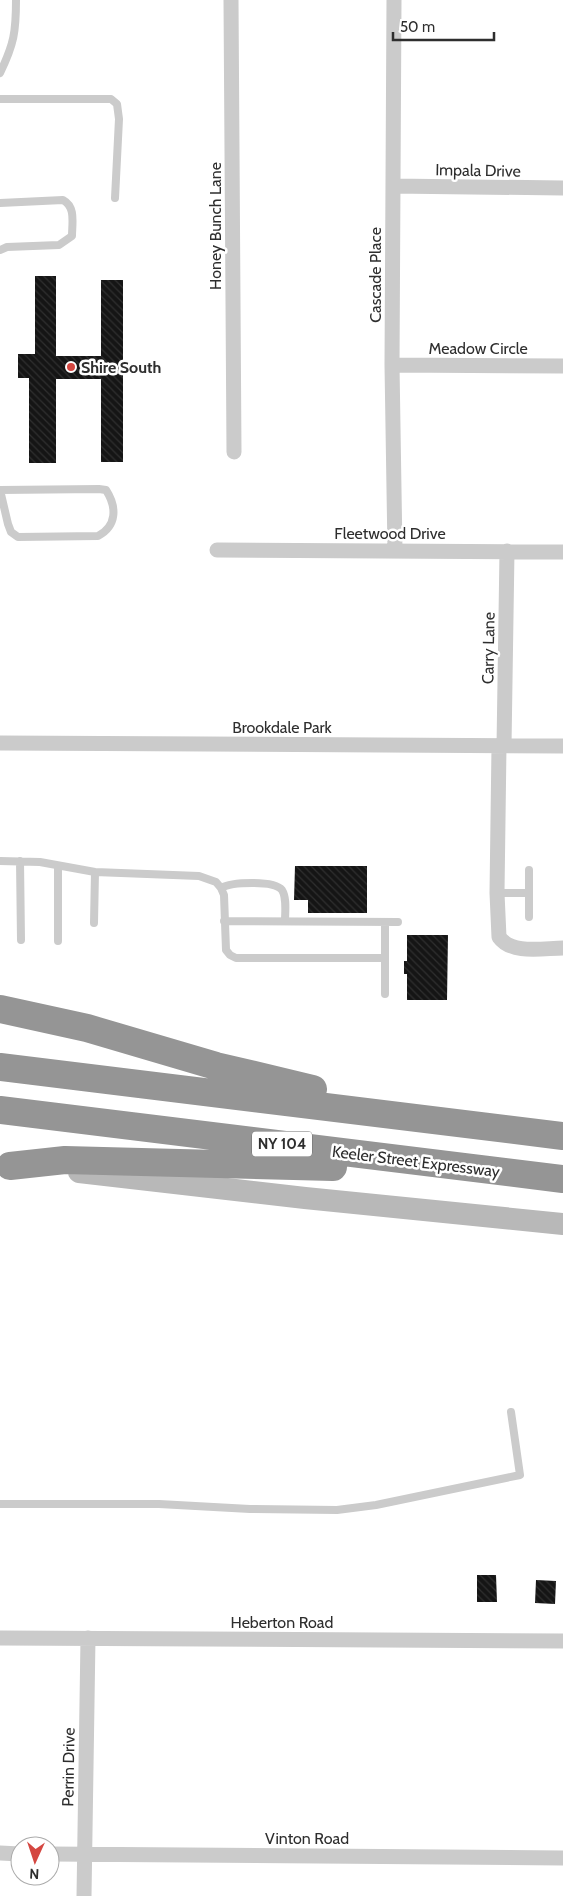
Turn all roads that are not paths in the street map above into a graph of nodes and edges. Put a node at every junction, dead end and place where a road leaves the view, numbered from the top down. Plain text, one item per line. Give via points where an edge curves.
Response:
1 (16, 0) edge
2 (230, 0) edge
3 (394, 0) edge
4 (0, 73) edge
5 (0, 99) edge
6 (393, 186) junction
7 (563, 188) edge
8 (115, 198) dead end
9 (0, 202) edge
10 (0, 250) edge
11 (392, 365) junction
12 (563, 366) edge
13 (234, 452) dead end
14 (0, 490) edge
15 (217, 550) dead end
16 (395, 551) junction
17 (507, 551) junction
18 (563, 552) edge
19 (0, 743) edge
20 (502, 746) junction
21 (563, 746) edge
22 (0, 860) edge
23 (20, 861) junction
24 (58, 866) junction
25 (529, 870) dead end
26 (95, 872) junction
27 (221, 888) junction
28 (497, 893) junction
29 (529, 893) junction
30 (529, 917) dead end
31 (224, 921) junction
32 (285, 921) junction
33 (385, 922) junction
34 (398, 922) dead end
35 (94, 923) dead end
36 (20, 940) dead end
37 (58, 941) dead end
38 (563, 948) edge
39 (385, 958) junction
40 (385, 994) dead end
41 (0, 1009) edge
42 (0, 1067) edge
43 (0, 1110) edge
44 (478, 1125) junction
45 (563, 1136) edge
46 (5, 1166) edge
47 (563, 1180) edge
48 (563, 1224) edge
49 (511, 1412) dead end
50 (0, 1504) edge
51 (0, 1638) edge
52 (88, 1638) junction
53 (563, 1641) edge
54 (60, 1854) edge
55 (84, 1854) junction
56 (563, 1858) edge
57 (84, 1896) edge

1 - 4 lane via 16,28 11,51
2 - 13 street, Honey Bunch Lane
3 - 6 street, Cascade Place
5 - 8 lane via 111,98 117,104 119,119
6 - 7 street, Impala Drive
6 - 11 street, Cascade Place
9 - 10 lane via 63,200 72,211 72,236 59,245
11 - 12 street, Meadow Circle
11 - 16 street, Cascade Place
14 - 14 lane via 99,488 106,490 112,499 113,522 108,531 98,536 18,537 11,532
15 - 16 street, Fleetwood Drive
16 - 17 street, Fleetwood Drive
17 - 18 street, Fleetwood Drive
17 - 20 street, Carry Lane
19 - 20 street, Brookdale Park
20 - 21 street, Brookdale Park
20 - 28 street, Carry Lane
22 - 23 lane
23 - 24 lane
23 - 36 lane
24 - 26 lane
24 - 37 lane
25 - 29 lane
26 - 27 lane via 198,876 213,880
26 - 35 lane
27 - 31 lane
27 - 32 lane via 237,884 278,886 284,895
28 - 29 lane
28 - 38 street, Carry Lane via 501,941 519,948
29 - 30 lane
31 - 32 lane
31 - 39 lane via 226,950 236,958
32 - 33 lane
33 - 34 lane
33 - 39 lane
39 - 40 lane
41 - 44 highway via 96,1031 256,1076
42 - 44 highway
43 - 47 highway, Keeler Street Expressway / NY 104
44 - 45 highway
46 - 47 highway via 65,1160 298,1165
46 - 48 main road
49 - 50 lane via 520,1475 376,1505 327,1510 159,1504
51 - 52 street, Heberton Road
52 - 53 street, Heberton Road
52 - 55 street, Perrin Drive
54 - 55 street, Vinton Road
55 - 56 street, Vinton Road
55 - 57 street, Perrin Drive

